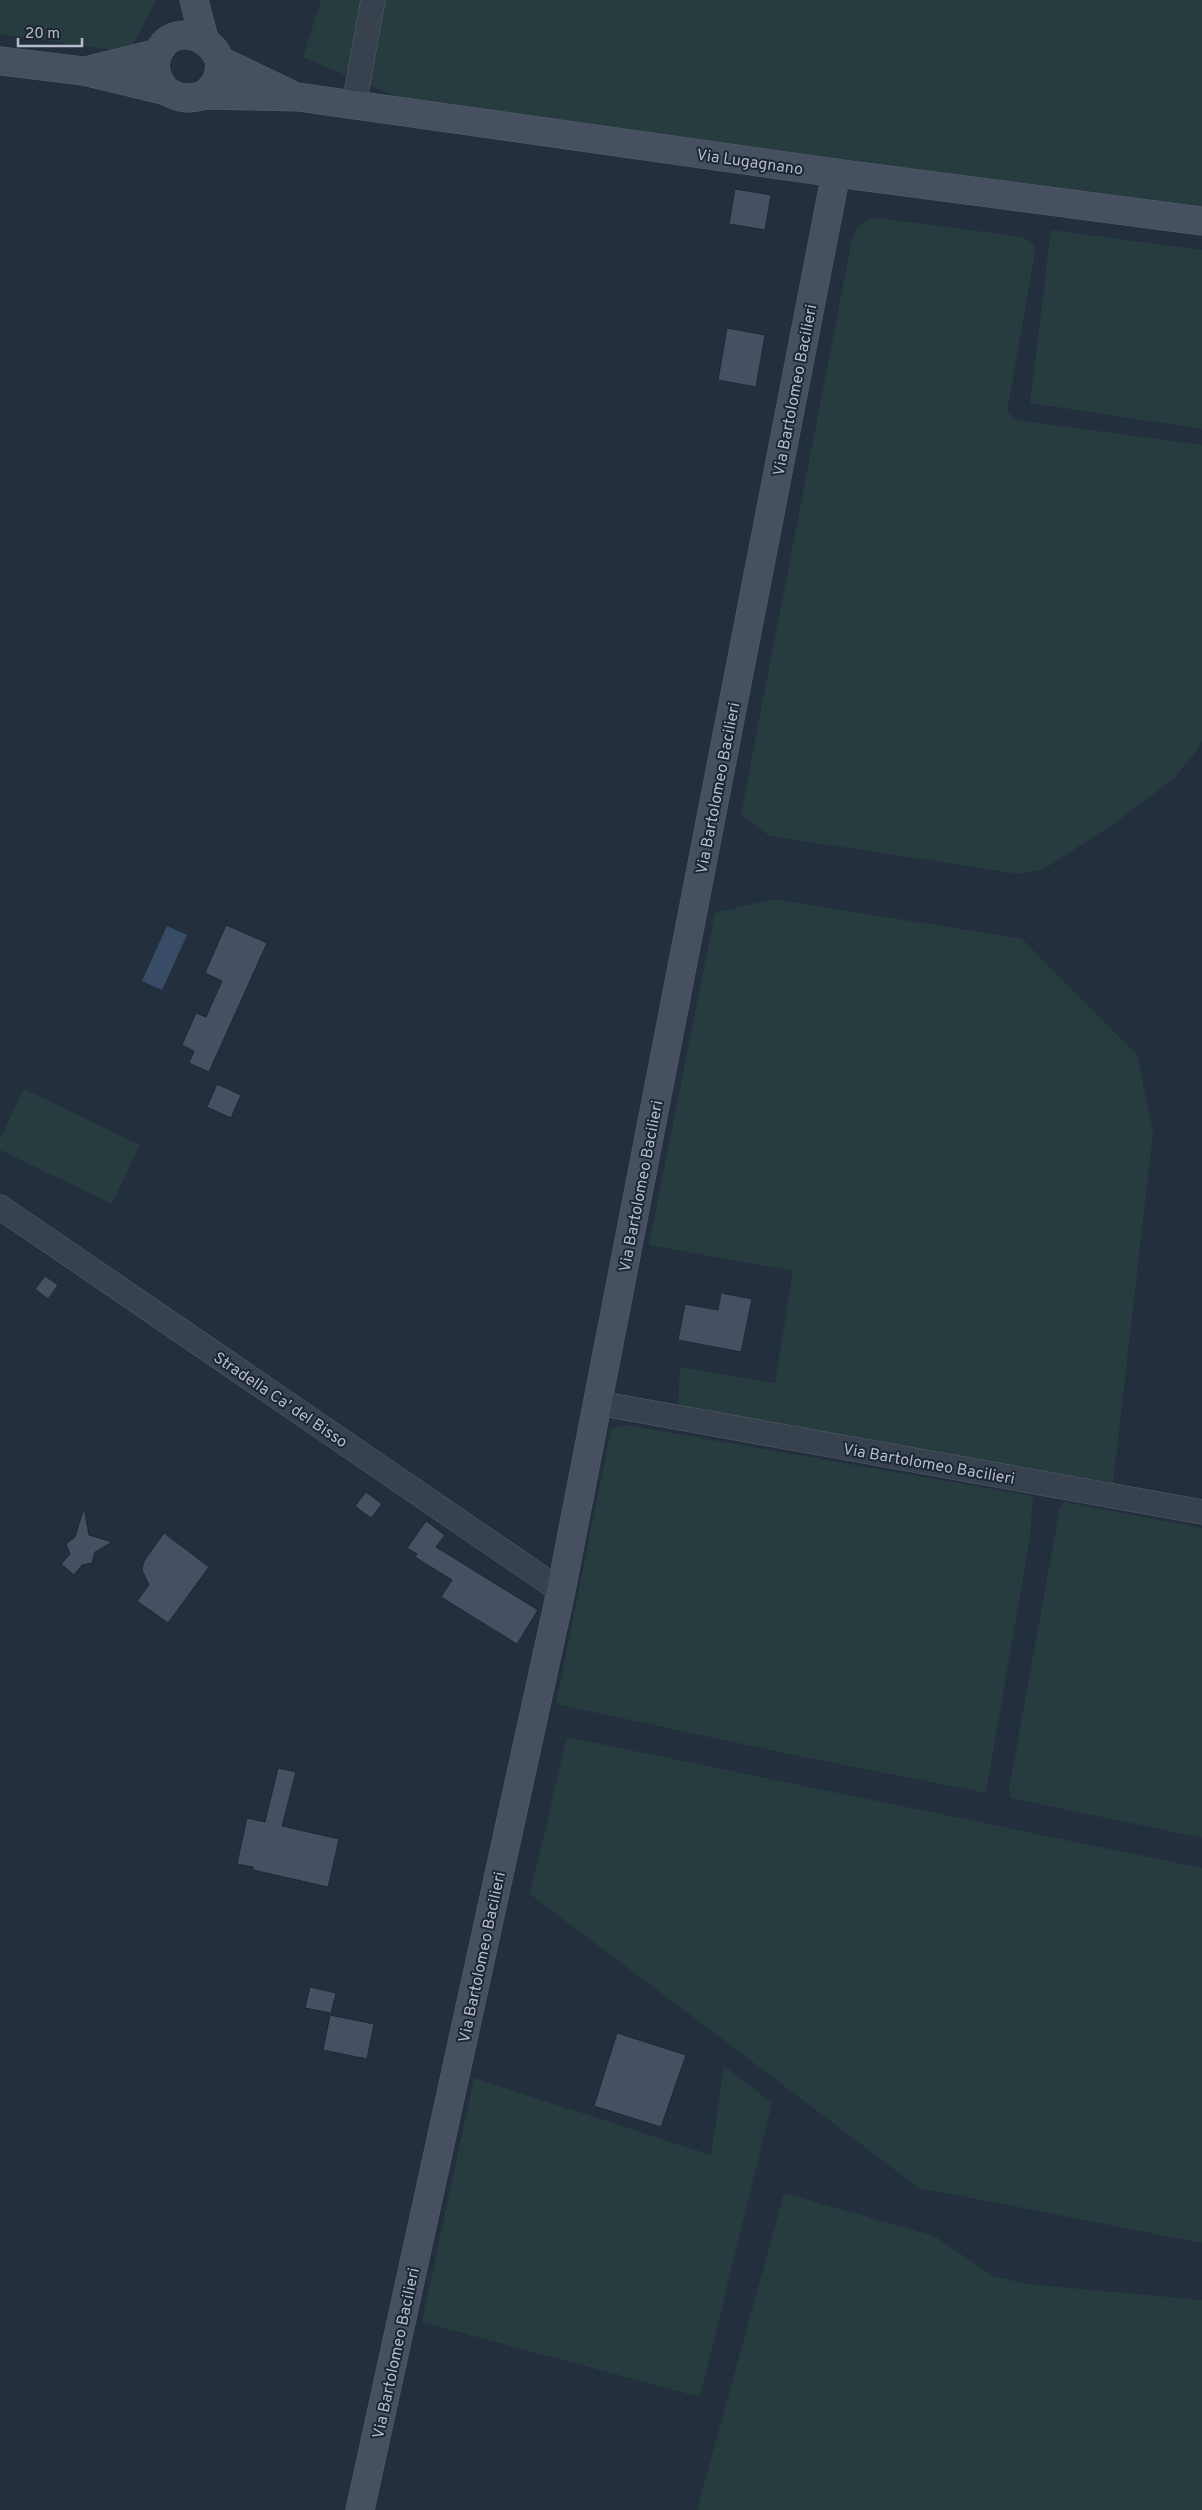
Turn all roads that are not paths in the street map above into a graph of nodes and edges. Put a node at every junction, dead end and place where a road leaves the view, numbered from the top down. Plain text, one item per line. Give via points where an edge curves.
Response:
1 (182, 0) edge
2 (194, 0) edge
3 (373, 0) edge
4 (190, 47) junction
5 (0, 61) edge
6 (83, 71) junction
7 (166, 91) junction
8 (204, 95) junction
9 (298, 97) junction
10 (354, 105) junction
11 (836, 173) junction
12 (1202, 221) edge
13 (0, 1208) edge
14 (598, 1403) junction
15 (1202, 1512) edge
16 (561, 1591) junction
17 (360, 2510) edge

1 - 4 street
2 - 4 street
3 - 10 street
4 - 6 street, Via Lugagnano
4 - 7 street via 156,74
4 - 8 street via 217,80
4 - 9 street, Via Lugagnano
5 - 6 street, Via Lugagnano
6 - 7 street, Via Lugagnano
7 - 8 street, Via Lugagnano via 178,98
8 - 9 street, Via Lugagnano
9 - 10 street, Via Lugagnano
10 - 11 street, Via Lugagnano
11 - 12 street, Via Lugagnano
11 - 14 street, Via Bartolomeo Bacilieri
13 - 16 street, Stradella Ca' del Bisso
14 - 15 street, Via Bartolomeo Bacilieri
14 - 16 street, Via Bartolomeo Bacilieri
16 - 17 street, Via Bartolomeo Bacilieri

